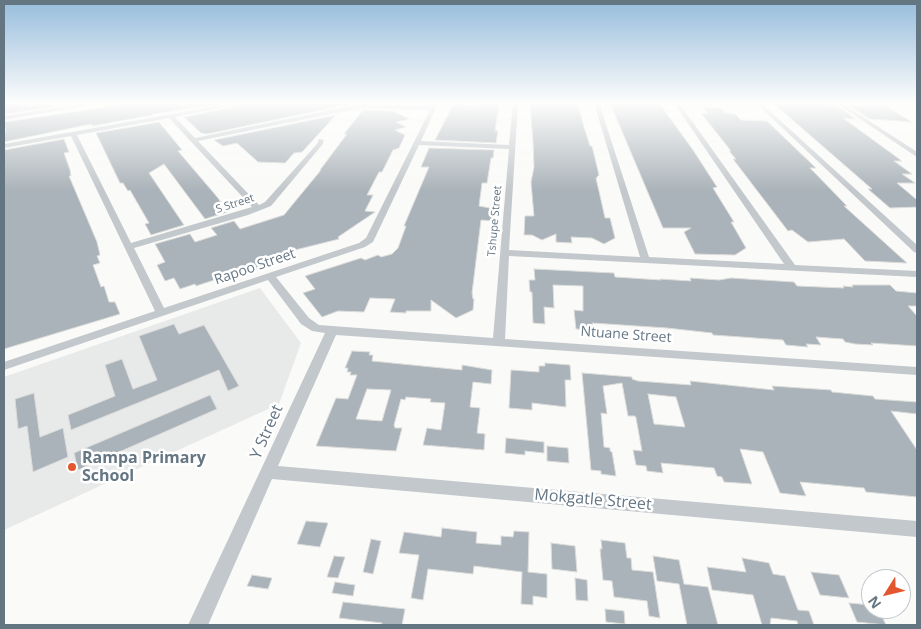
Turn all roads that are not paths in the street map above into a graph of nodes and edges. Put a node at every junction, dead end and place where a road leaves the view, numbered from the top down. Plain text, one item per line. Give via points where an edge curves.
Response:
1 (76, 132) edge
2 (186, 132) edge
3 (231, 132) edge
4 (421, 132) edge
5 (514, 132) edge
6 (605, 132) edge
7 (698, 132) edge
8 (791, 132) edge
9 (885, 132) edge
10 (72, 133) junction
11 (193, 140) junction
12 (321, 140) dead end
13 (416, 143) junction
14 (4, 146) edge
15 (513, 147) junction
16 (917, 154) edge
17 (258, 208) junction
18 (128, 247) junction
19 (917, 250) edge
20 (504, 253) junction
21 (645, 259) junction
22 (792, 268) junction
23 (917, 274) edge
24 (270, 276) junction
25 (161, 313) junction
26 (332, 331) junction
27 (499, 341) junction
28 (4, 366) edge
29 (917, 370) edge
30 (268, 472) junction
31 (917, 529) edge
32 (198, 625) edge

1 - 10 street
2 - 11 street
3 - 11 street
4 - 13 street, Rapoo Street
5 - 15 street, Tshupe Street
6 - 21 street
7 - 22 street
8 - 19 street
9 - 16 street
10 - 14 street
10 - 18 street
11 - 17 street
12 - 17 street, S Street via 274,198
13 - 15 street
13 - 24 street, Rapoo Street via 370,240
15 - 20 street, Tshupe Street
17 - 18 street, S Street
18 - 25 street
20 - 21 street
20 - 27 street, Tshupe Street
21 - 22 street
22 - 23 street
24 - 25 street, Rapoo Street
24 - 26 street via 305,321 316,328
25 - 28 street, Rapoo Street
26 - 27 street, Ntuane Street
26 - 30 street, Y Street
27 - 29 street, Ntuane Street
30 - 31 street, Mokgatle Street
30 - 32 street, Y Street

